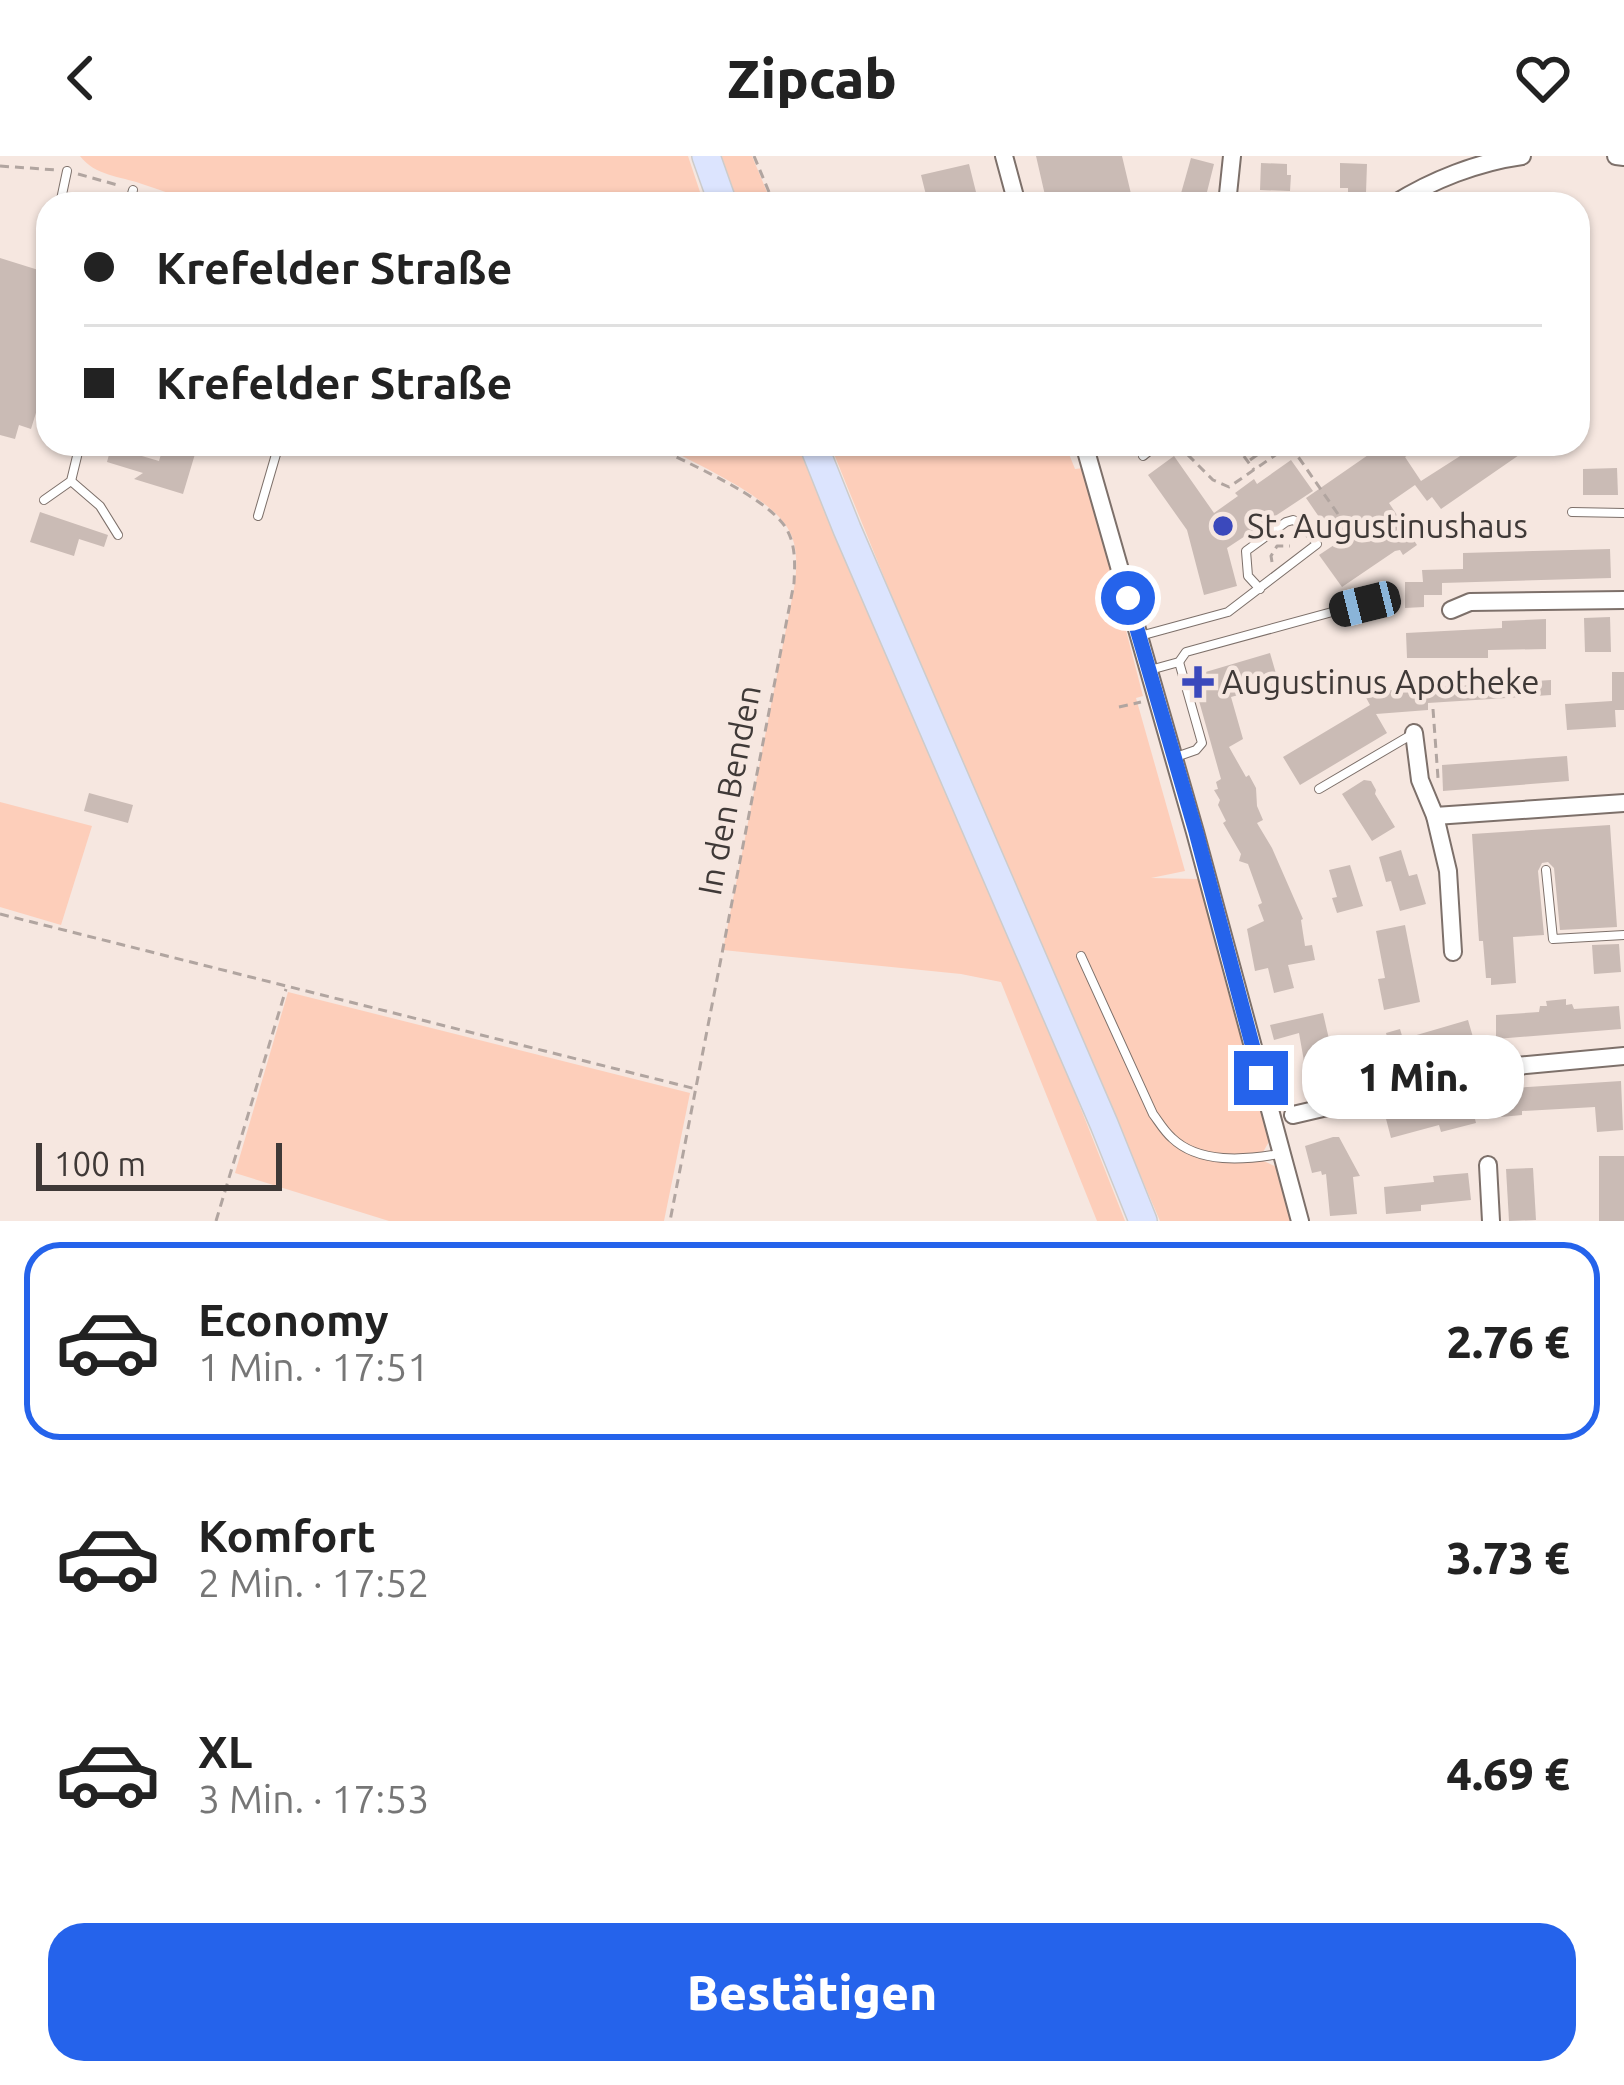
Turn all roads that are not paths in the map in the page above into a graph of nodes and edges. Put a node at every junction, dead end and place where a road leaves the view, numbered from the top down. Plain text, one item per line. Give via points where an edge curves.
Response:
1 (706, 156) edge
2 (1004, 156) edge
3 (1232, 156) edge
4 (1522, 156) edge
5 (67, 171) road end
6 (63, 192) edge
7 (718, 192) edge
8 (1014, 192) edge
9 (1229, 192) edge
10 (1418, 192) edge
11 (77, 456) edge
12 (276, 456) edge
13 (818, 456) edge
14 (1087, 456) edge
15 (71, 481) junction
16 (44, 500) dead end
17 (1572, 512) dead end
18 (1624, 513) edge
19 (259, 516) dead end
20 (118, 535) dead end
21 (1260, 589) junction
22 (1624, 600) edge
23 (1365, 604) dead end
24 (1450, 610) dead end
25 (1139, 637) junction
26 (1179, 662) junction
27 (1148, 671) junction
28 (1414, 733) joint
29 (1173, 758) junction
30 (1319, 789) dead end
31 (1624, 803) edge
32 (1438, 816) junction
33 (1546, 870) dead end
34 (1624, 935) edge
35 (1453, 952) dead end
36 (1081, 956) dead end
37 (1624, 1056) edge
38 (1293, 1115) dead end
39 (1282, 1153) junction
40 (1488, 1165) dead end
41 (1142, 1221) edge
42 (1300, 1221) edge
43 (1492, 1221) edge

1 - 7 main road
2 - 8 street
3 - 9 street
4 - 10 street
5 - 6 lane
11 - 15 lane
12 - 19 lane
13 - 41 main road
14 - 25 street
15 - 16 lane
15 - 20 lane
17 - 18 lane
21 - 21 lane via 1317,544 1304,525 1286,522 1246,550 1248,576
21 - 25 lane via 1228,612
22 - 24 street via 1470,602
23 - 26 lane via 1186,652
25 - 27 street
26 - 27 lane
26 - 29 lane via 1202,742
27 - 29 street
28 - 30 lane
28 - 32 street via 1420,780
29 - 39 street
31 - 32 street
32 - 35 street
33 - 34 lane via 1553,940
36 - 39 lane via 1170,1137 1211,1156
37 - 38 street via 1495,1068
39 - 42 street
40 - 43 street

